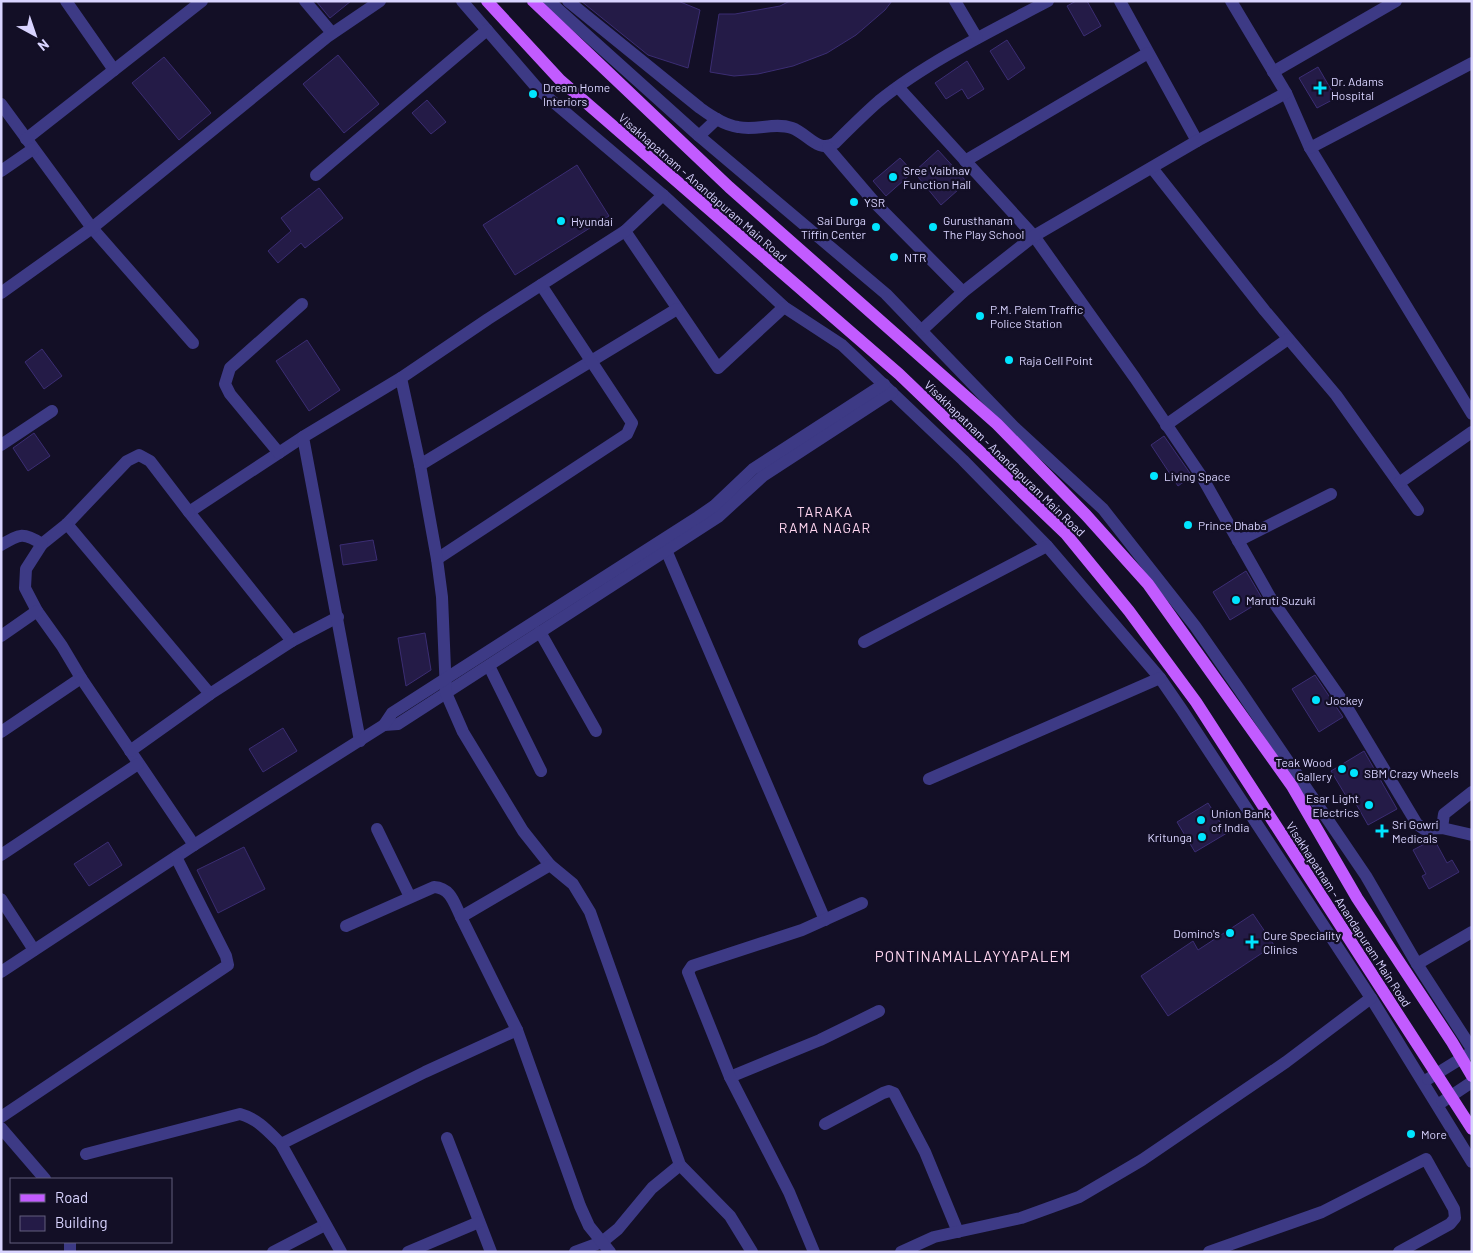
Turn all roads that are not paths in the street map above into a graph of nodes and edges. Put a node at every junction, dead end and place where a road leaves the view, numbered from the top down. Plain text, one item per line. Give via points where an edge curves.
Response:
1 (66, 1) edge
2 (202, 1) edge
3 (305, 1) edge
4 (380, 1) edge
5 (462, 1) edge
6 (487, 1) edge
7 (533, 1) edge
8 (549, 1) edge
9 (568, 1) edge
10 (955, 1) edge
11 (1048, 1) edge
12 (1120, 1) edge
13 (1231, 1) edge
14 (1396, 1) edge
15 (487, 30) junction
16 (332, 33) junction
17 (977, 38) junction
18 (1148, 53) junction
19 (1472, 63) edge
20 (114, 70) junction
21 (1274, 72) junction
22 (898, 87) junction
23 (1286, 93) junction
24 (1, 104) edge
25 (717, 119) junction
26 (699, 136) junction
27 (1196, 141) junction
28 (29, 144) junction
29 (828, 148) junction
30 (1310, 148) junction
31 (965, 161) junction
32 (1152, 168) junction
33 (1, 171) edge
34 (316, 176) dead end
35 (663, 195) junction
36 (92, 228) junction
37 (625, 231) junction
38 (1034, 236) junction
39 (541, 285) junction
40 (963, 292) junction
41 (1, 293) edge
42 (302, 304) dead end
43 (784, 307) junction
44 (677, 309) junction
45 (922, 330) junction
46 (1288, 339) junction
47 (193, 343) dead end
48 (592, 362) junction
49 (401, 378) junction
50 (888, 388) junction
51 (52, 411) dead end
52 (1472, 414) edge
53 (1166, 425) junction
54 (1472, 432) edge
55 (303, 437) junction
56 (1, 445) edge
57 (279, 453) junction
58 (420, 465) junction
59 (1399, 483) junction
60 (1331, 494) dead end
61 (1418, 510) dead end
62 (188, 512) junction
63 (68, 524) junction
64 (1238, 541) junction
65 (42, 544) junction
66 (1, 545) edge
67 (1047, 546) junction
68 (666, 550) junction
69 (437, 559) junction
70 (37, 611) junction
71 (338, 617) junction
72 (540, 632) junction
73 (1, 636) edge
74 (292, 641) junction
75 (864, 642) dead end
76 (488, 666) junction
77 (80, 678) junction
78 (1160, 678) junction
79 (444, 680) junction
80 (446, 693) junction
81 (210, 694) junction
82 (384, 725) junction
83 (596, 731) dead end
84 (1, 732) edge
85 (360, 741) junction
86 (130, 751) junction
87 (138, 764) junction
88 (540, 770) dead end
89 (929, 779) dead end
90 (1472, 792) edge
91 (1442, 828) junction
92 (377, 829) dead end
93 (1472, 835) edge
94 (194, 845) junction
95 (1, 855) edge
96 (176, 857) junction
97 (550, 865) junction
98 (410, 897) junction
99 (1, 899) edge
100 (862, 903) dead end
101 (462, 917) junction
102 (825, 920) junction
103 (346, 926) dead end
104 (1472, 932) edge
105 (34, 950) junction
106 (1417, 964) junction
107 (1, 972) edge
108 (1371, 998) junction
109 (879, 1011) dead end
110 (517, 1030) junction
111 (1468, 1053) edge
112 (1436, 1073) junction
113 (1472, 1076) edge
114 (730, 1077) junction
115 (1424, 1082) junction
116 (1472, 1082) edge
117 (1451, 1097) junction
118 (1438, 1105) junction
119 (1, 1117) edge
120 (825, 1124) dead end
121 (1, 1128) edge
122 (1472, 1129) edge
123 (447, 1138) dead end
124 (281, 1144) junction
125 (86, 1154) dead end
126 (1472, 1162) edge
127 (680, 1165) junction
128 (44, 1178) edge
129 (479, 1222) junction
130 (325, 1225) junction
131 (958, 1232) junction
132 (606, 1247) edge
133 (1213, 1251) edge
134 (273, 1252) edge
135 (342, 1252) edge
136 (408, 1252) edge
137 (491, 1252) edge
138 (575, 1252) edge
139 (752, 1252) edge
140 (814, 1252) edge
141 (901, 1252) edge
142 (1399, 1252) edge

1 - 20 street
2 - 20 street
3 - 16 street
4 - 16 street
5 - 15 street
6 - 112 main road, Visakhapatnam - Anandapuram Main Road via 560,80 899,374 1066,534 1129,611 1196,702
7 - 111 main road, Visakhapatnam - Anandapuram Main Road via 729,188 997,424 1142,578 1292,786 1357,898 1404,970
8 - 26 street
9 - 25 street
10 - 17 street
11 - 17 street
12 - 18 street
13 - 21 street
14 - 21 street
15 - 34 street
15 - 35 street via 538,89
16 - 36 street
17 - 22 street
18 - 27 street
18 - 31 street
19 - 30 street
20 - 28 street
21 - 23 street
22 - 29 street
22 - 31 street
23 - 27 street
23 - 30 street
24 - 28 street
25 - 26 street
25 - 29 street via 738,127 784,126 795,129 822,148
26 - 45 street via 872,282
27 - 32 street
28 - 33 street
28 - 36 street
29 - 40 street via 876,204
30 - 52 street
31 - 38 street
32 - 38 street
32 - 46 street
35 - 37 street
35 - 43 street
36 - 41 street
36 - 47 street
37 - 39 street
37 - 44 street
38 - 40 street
38 - 53 street
39 - 48 street
39 - 49 street
40 - 45 street
42 - 57 street via 226,375 225,384 230,394
43 - 44 street via 718,368
43 - 50 street via 842,345
44 - 48 street
45 - 106 street via 1015,428 1103,509 1146,564 1234,681 1366,876
46 - 53 street
46 - 59 street via 1336,396
48 - 58 street
48 - 69 street via 632,423 627,434
49 - 55 street
49 - 58 street
50 - 67 street
50 - 68 street via 774,468 718,517
50 - 79 street via 753,469 698,518
51 - 56 street
53 - 64 street via 1202,477
54 - 59 street
55 - 57 street
55 - 71 street
57 - 62 street
58 - 69 street
59 - 61 street
60 - 64 street
62 - 63 street via 150,461 139,455 127,461
62 - 74 street
63 - 65 street
63 - 81 street
64 - 91 street via 1270,597 1348,709 1417,824 1424,829
65 - 66 street via 20,534
65 - 70 street via 26,569 25,588
67 - 75 street
67 - 78 street
68 - 72 street
68 - 102 street
69 - 79 street via 442,597
70 - 73 street
70 - 77 street
71 - 74 street
71 - 85 street
72 - 76 street
72 - 83 street
74 - 81 street
76 - 80 street
76 - 88 street
77 - 84 street
77 - 86 street
78 - 89 street
78 - 108 street
79 - 80 street
79 - 82 street via 392,713
80 - 82 street via 398,724
80 - 97 street via 463,732 513,815
81 - 86 street
82 - 85 street
85 - 94 street
86 - 87 street
87 - 94 street
87 - 95 street
90 - 91 street via 1444,814
91 - 93 street
92 - 98 street
94 - 96 street
96 - 105 street
96 - 119 street via 228,965
97 - 101 street
97 - 127 street via 572,884 590,912
98 - 101 street via 434,887 444,888
98 - 103 street
99 - 105 street
100 - 102 street
101 - 110 street
102 - 114 street via 692,966 688,972
104 - 106 street
105 - 107 street
106 - 111 street
108 - 115 street
108 - 131 street via 1286,1062 1142,1160 1079,1197 1022,1218
109 - 114 street via 820,1040
110 - 124 street
110 - 132 street via 580,1206 589,1226
111 - 112 street
111 - 113 main road, Visakhapatnam - Anandapuram Main Road
112 - 115 street
112 - 117 main road, Visakhapatnam - Anandapuram Main Road
114 - 140 street via 790,1192
115 - 118 street
116 - 117 street
117 - 118 street
117 - 122 main road
118 - 126 street
120 - 131 street via 882,1093 889,1090 894,1093 925,1152
121 - 128 street
123 - 129 street
124 - 125 street via 259,1122 240,1114
124 - 130 street
127 - 132 street via 652,1188
127 - 139 street via 730,1216
129 - 136 street
129 - 137 street
130 - 134 street
130 - 135 street
131 - 141 street via 934,1237
132 - 138 street
133 - 142 street via 1322,1212 1426,1159 1454,1209 1455,1218 1450,1224

